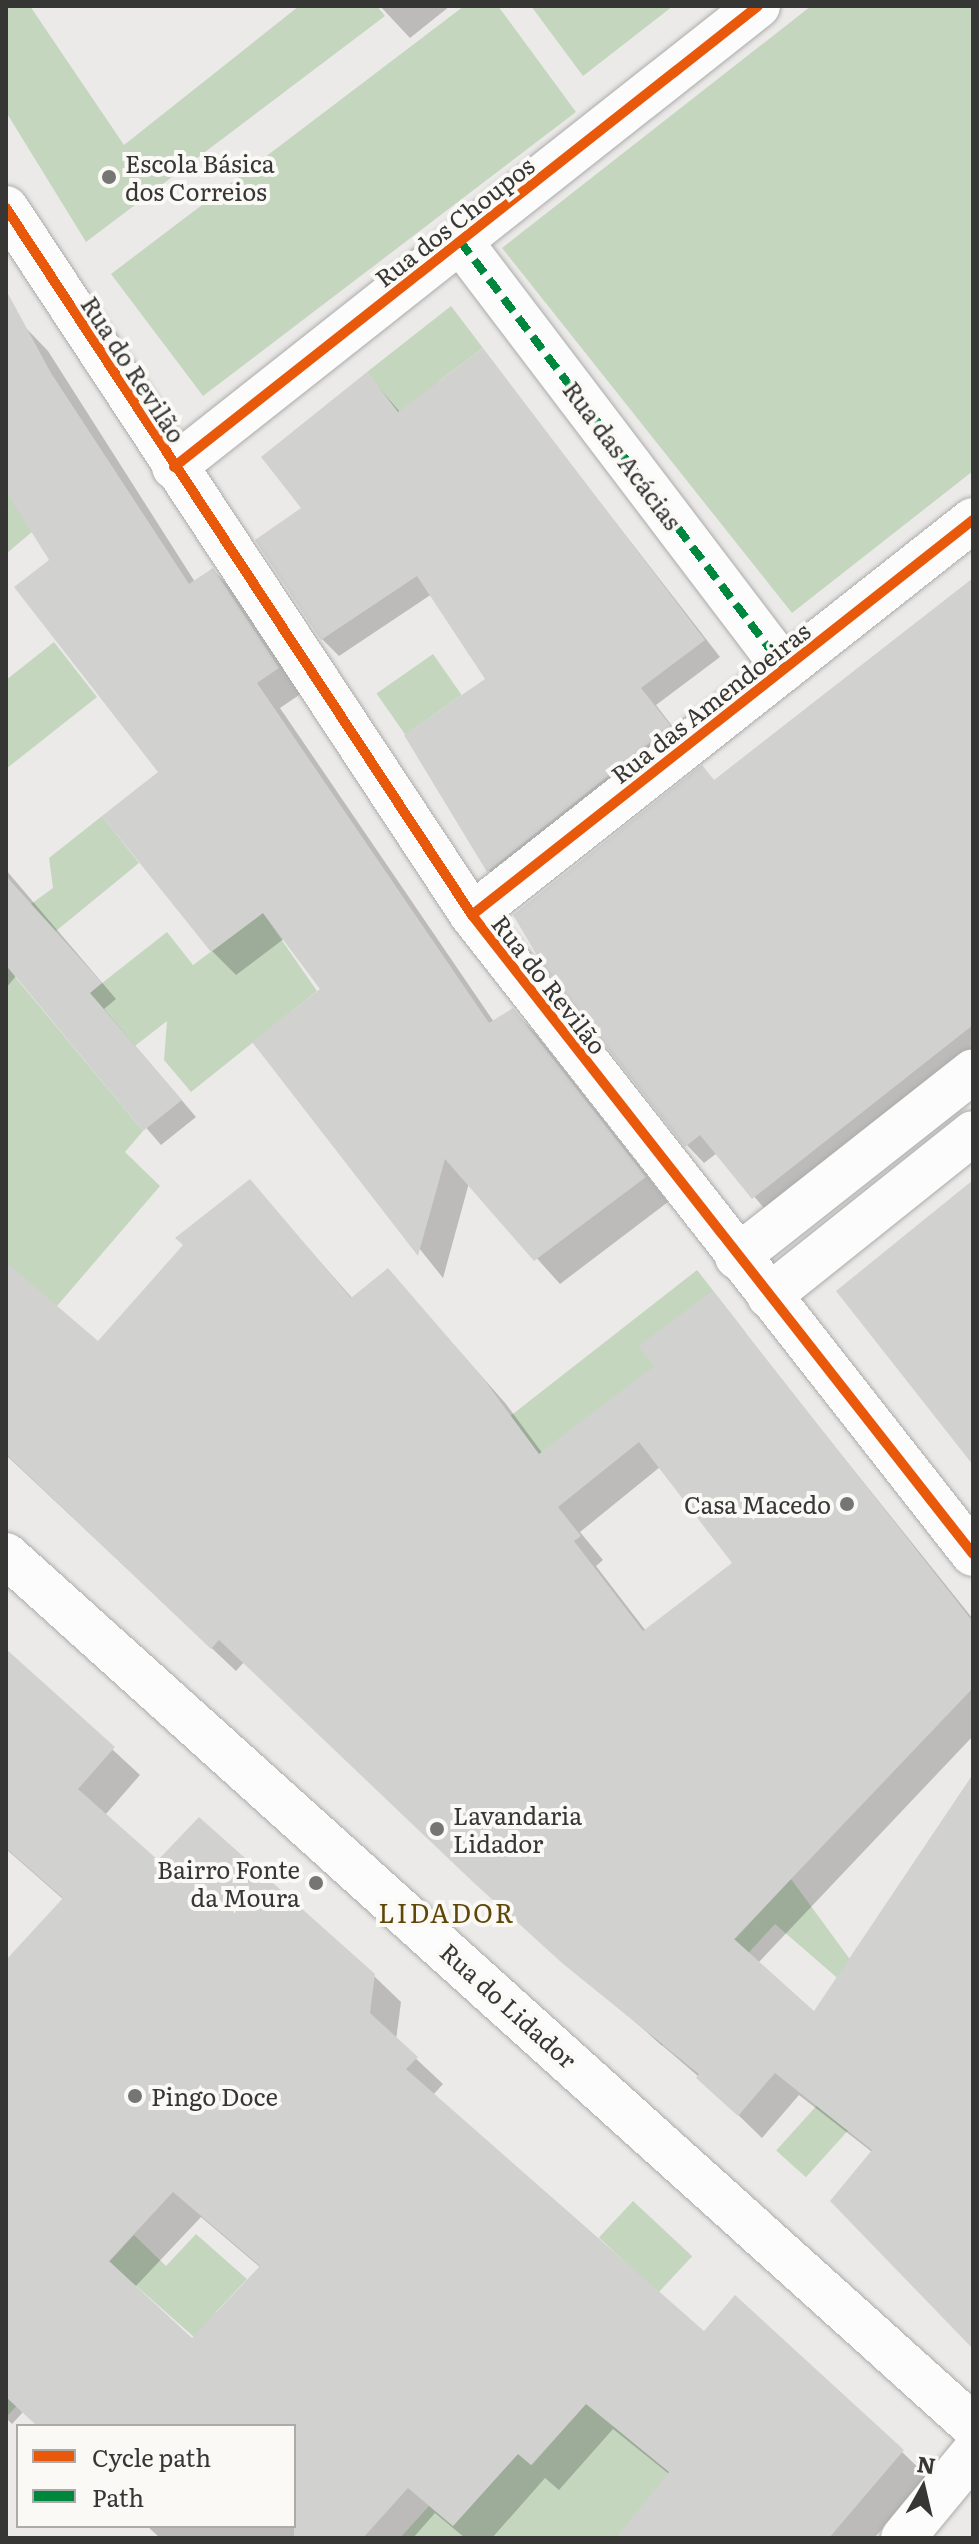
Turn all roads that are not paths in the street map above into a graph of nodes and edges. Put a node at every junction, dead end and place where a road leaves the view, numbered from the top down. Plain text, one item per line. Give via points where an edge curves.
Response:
1 (758, 6) edge
2 (6, 208) edge
3 (460, 241) junction
4 (174, 467) junction
5 (973, 520) edge
6 (785, 669) junction
7 (472, 915) junction
8 (973, 1071) edge
9 (973, 1133) edge
10 (737, 1257) junction
11 (769, 1296) junction
12 (973, 1554) edge
13 (6, 1555) edge
14 (973, 2426) edge
15 (973, 2453) edge
16 (903, 2538) edge

1 - 3 street, Rua dos Choupos
2 - 4 street, Rua do Revilão
3 - 4 street, Rua dos Choupos
3 - 6 street, Rua das Acácias
4 - 7 street, Rua do Revilão
5 - 6 street, Rua das Amendoeiras
6 - 7 street, Rua das Amendoeiras
7 - 10 street, Rua do Revilão
8 - 10 street
9 - 11 street
10 - 11 street, Rua do Revilão
11 - 12 street, Rua do Revilão
13 - 14 street, Rua do Lidador
15 - 16 street

